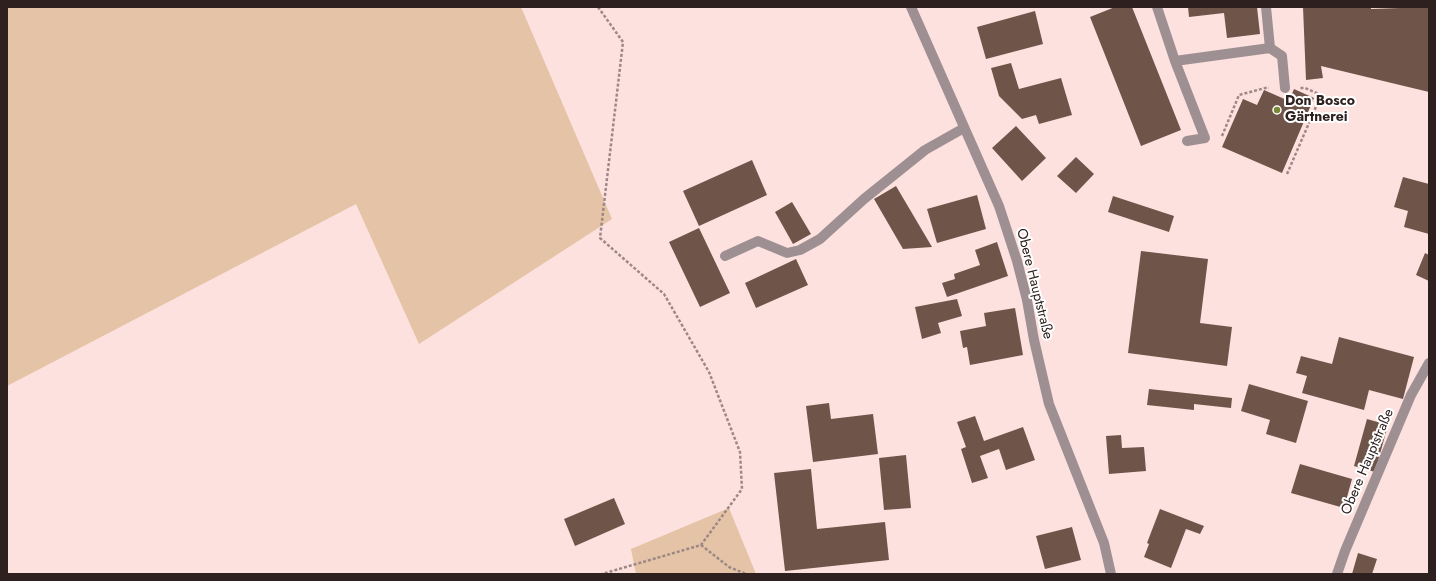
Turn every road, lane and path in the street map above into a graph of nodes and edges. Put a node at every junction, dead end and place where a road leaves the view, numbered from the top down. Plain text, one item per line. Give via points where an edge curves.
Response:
1 (598, 7) edge
2 (911, 7) edge
3 (1156, 7) edge
4 (1266, 7) edge
5 (1270, 48) junction
6 (1175, 62) junction
7 (1285, 88) junction
8 (964, 128) junction
9 (1221, 138) dead end
10 (1187, 141) dead end
11 (1286, 174) dead end
12 (725, 256) dead end
13 (1429, 363) edge
14 (701, 545) junction
15 (602, 574) edge
16 (746, 574) edge
17 (1111, 574) edge
18 (1338, 574) edge

1 - 14 path via 623,42 600,238 664,294 709,372 740,452 742,489
2 - 8 street, Obere Hauptstraße
3 - 6 street
4 - 5 street
5 - 6 street
5 - 7 street via 1282,56
6 - 10 street via 1205,138
7 - 9 path via 1265,88 1239,95
7 - 11 path via 1305,88 1320,95
8 - 12 street via 925,150 864,199 820,239 800,250 787,253 758,241
8 - 17 street, Obere Hauptstraße via 999,206 1015,254 1049,404 1104,543
13 - 18 street, Obere Hauptstraße via 1408,402 1345,551
14 - 15 path
14 - 16 path via 729,567

